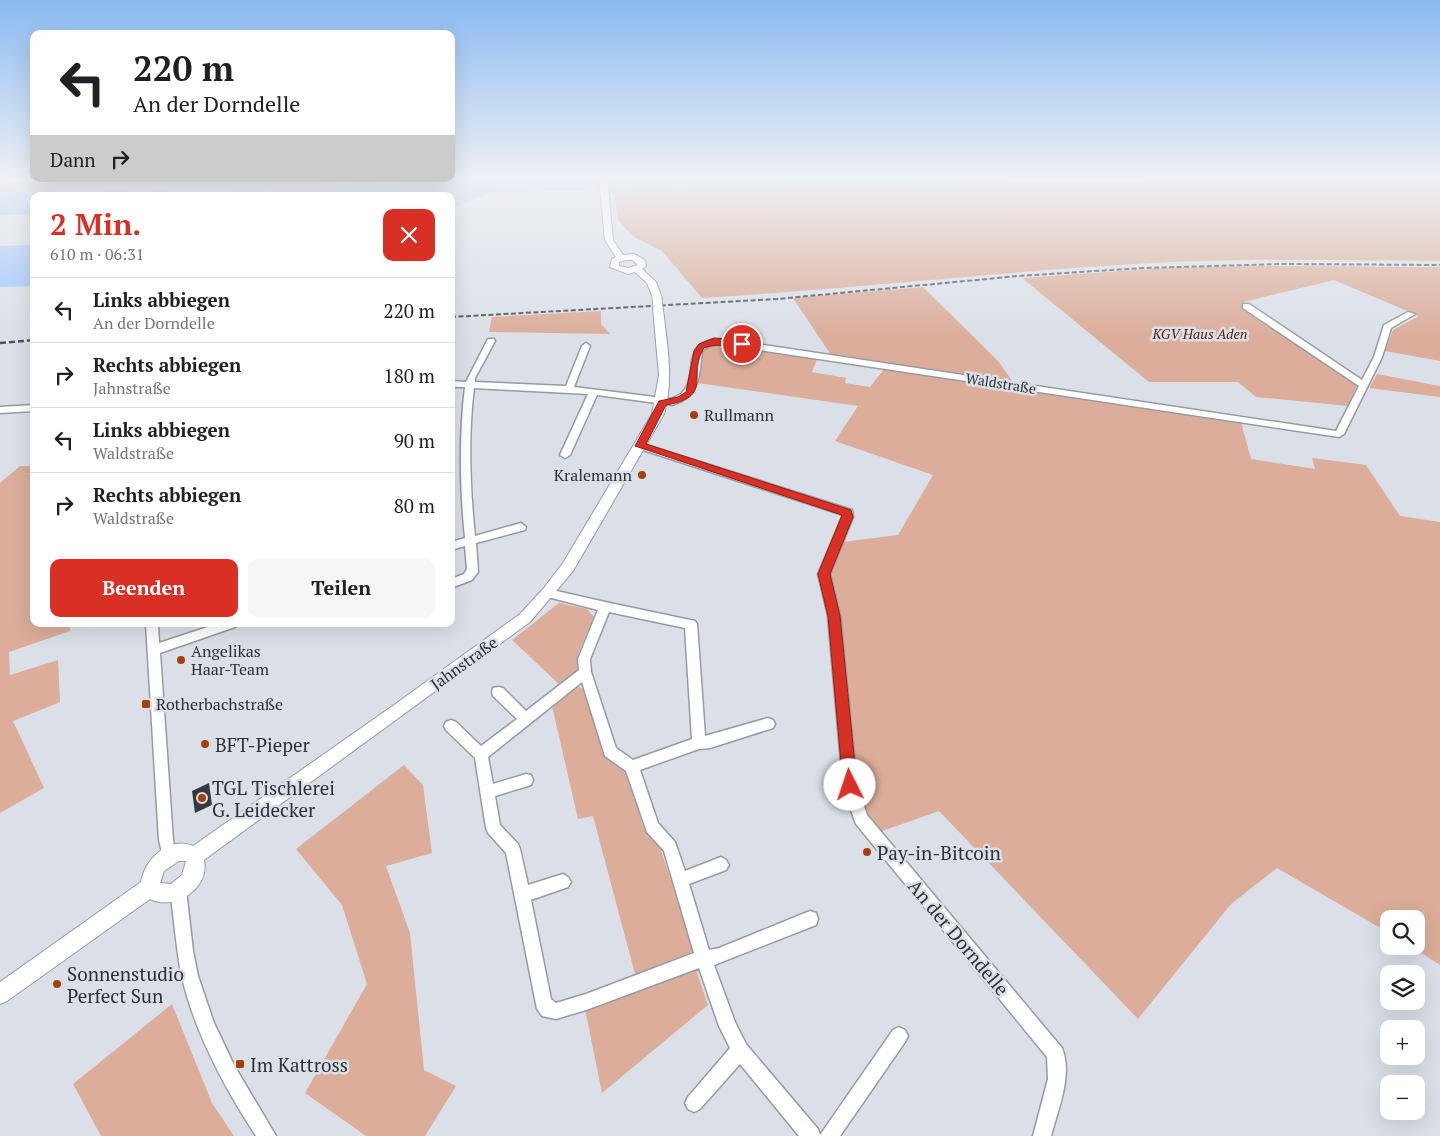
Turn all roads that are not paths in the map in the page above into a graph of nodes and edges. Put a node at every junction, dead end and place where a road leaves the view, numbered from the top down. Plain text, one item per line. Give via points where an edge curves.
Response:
1 (608, 231) edge
2 (1246, 306) dead end
3 (1411, 314) dead end
4 (491, 341) dead end
5 (586, 346) dead end
6 (455, 384) edge
7 (470, 384) junction
8 (1364, 385) junction
9 (569, 389) junction
10 (593, 393) junction
11 (663, 403) junction
12 (30, 408) edge
13 (0, 410) edge
14 (640, 446) junction
15 (565, 456) dead end
16 (521, 527) dead end
17 (470, 540) junction
18 (455, 545) edge
19 (455, 582) edge
20 (548, 593) junction
21 (605, 607) junction
22 (152, 627) edge
23 (222, 627) edge
24 (153, 650) junction
25 (586, 672) junction
26 (498, 692) dead end
27 (526, 719) junction
28 (768, 724) dead end
29 (450, 726) dead end
30 (699, 743) junction
31 (481, 756) junction
32 (632, 767) junction
33 (526, 780) dead end
34 (486, 792) junction
35 (169, 856) junction
36 (194, 856) junction
37 (721, 865) dead end
38 (680, 880) junction
39 (563, 882) dead end
40 (150, 887) junction
41 (178, 890) junction
42 (522, 896) junction
43 (810, 919) dead end
44 (704, 959) junction
45 (0, 994) edge
46 (899, 1036) dead end
47 (740, 1050) junction
48 (694, 1103) dead end
49 (266, 1136) edge
50 (810, 1136) edge
51 (830, 1136) edge
52 (1042, 1136) edge

1 - 11 main road, Jahnstraße via 609,240 621,258 614,261 614,267 637,269 652,282 666,373
2 - 8 street
3 - 8 street via 1388,327
4 - 7 street
5 - 9 street
6 - 7 street
7 - 9 street
7 - 17 street via 466,431
8 - 11 street, Waldstraße via 1339,434 714,341 698,351 690,393 684,398
9 - 10 street
10 - 11 street
10 - 15 street
11 - 14 main road, Jahnstraße
12 - 13 street
14 - 20 main road, Jahnstraße via 568,567
14 - 52 street, An der Dorndelle via 848,513 824,574 834,616 850,785 861,819 1056,1054 1057,1078
16 - 17 street
17 - 18 street
17 - 19 street via 472,574
20 - 21 street
20 - 36 main road, Jahnstraße via 525,618 485,649
21 - 25 street via 584,659
21 - 30 street via 691,624
22 - 24 street
23 - 24 street
24 - 35 street
25 - 27 street
25 - 32 street via 610,752
26 - 27 street
27 - 31 street
28 - 30 street
29 - 31 street
30 - 32 street
31 - 34 street
32 - 38 street via 652,827 670,847
33 - 34 street
34 - 42 street via 493,828 513,848
35 - 36 main road via 187,852
35 - 40 main road via 154,869
36 - 41 main road via 193,876
37 - 38 street
38 - 44 street
39 - 42 street
40 - 41 main road via 160,895
40 - 45 main road
41 - 49 street via 185,951 210,1033 231,1078
42 - 44 street via 548,1010 586,1002
43 - 44 street
44 - 47 street
46 - 51 street
47 - 48 street
47 - 50 street

